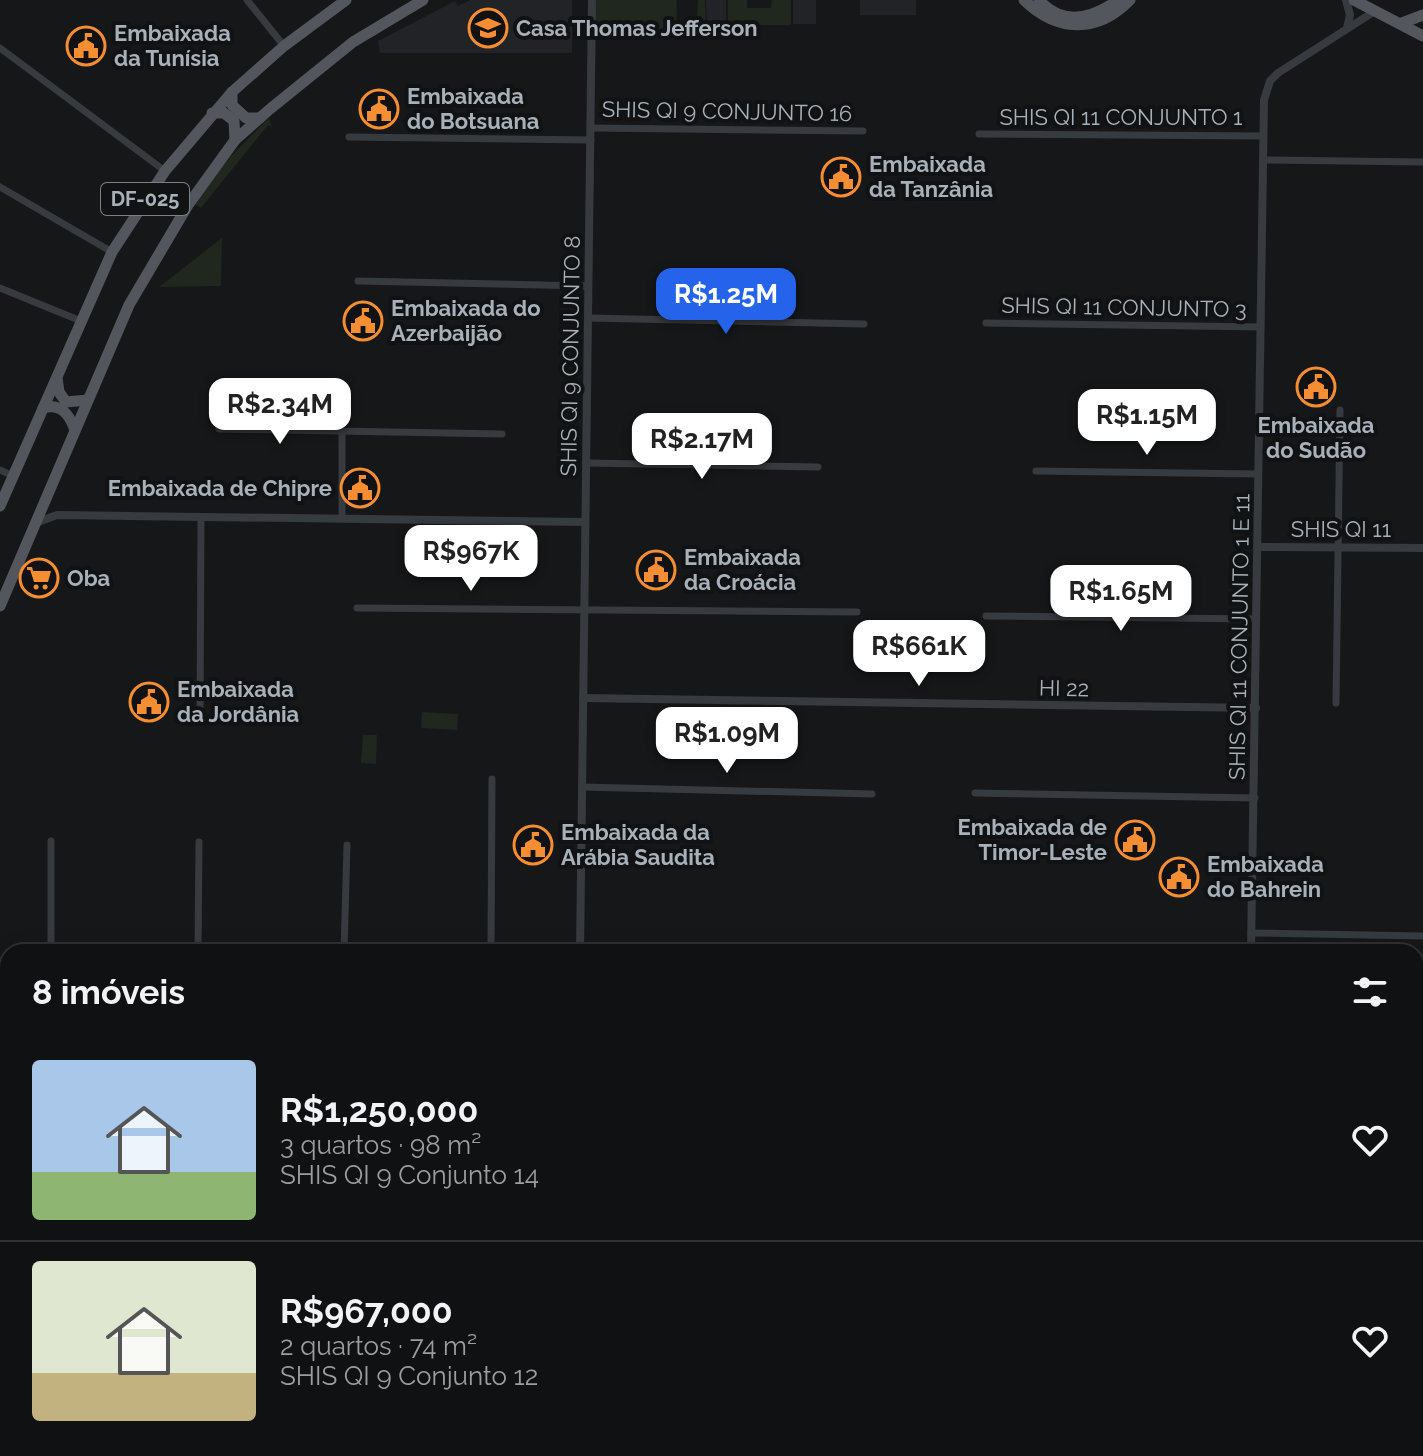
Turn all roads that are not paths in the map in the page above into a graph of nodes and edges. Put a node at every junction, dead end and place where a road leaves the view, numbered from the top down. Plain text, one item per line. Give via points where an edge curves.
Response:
1 (247, 0) edge
2 (346, 0) edge
3 (423, 0) edge
4 (592, 0) edge
5 (1024, 0) edge
6 (1039, 0) edge
7 (1118, 0) edge
8 (1130, 0) edge
9 (1346, 0) edge
10 (1354, 0) edge
11 (1375, 11) junction
12 (1423, 15) edge
13 (1401, 24) junction
14 (1347, 28) junction
15 (1423, 36) edge
16 (284, 46) junction
17 (0, 48) edge
18 (232, 92) junction
19 (212, 113) junction
20 (260, 118) junction
21 (591, 128) junction
22 (863, 131) dead end
23 (979, 134) dead end
24 (1263, 136) junction
25 (349, 137) dead end
26 (235, 140) junction
27 (591, 140) junction
28 (1263, 160) junction
29 (1423, 162) edge
30 (165, 171) junction
31 (0, 187) edge
32 (112, 252) junction
33 (358, 281) dead end
34 (588, 286) junction
35 (0, 288) edge
36 (588, 318) junction
37 (81, 321) junction
38 (986, 323) dead end
39 (864, 324) dead end
40 (1261, 327) junction
41 (57, 377) junction
42 (88, 400) junction
43 (43, 408) junction
44 (1340, 410) dead end
45 (219, 429) dead end
46 (75, 430) junction
47 (342, 431) junction
48 (502, 434) dead end
49 (586, 463) junction
50 (818, 467) dead end
51 (0, 470) edge
52 (1036, 471) dead end
53 (1258, 474) junction
54 (13, 476) junction
55 (46, 501) junction
56 (0, 506) edge
57 (57, 515) junction
58 (342, 517) junction
59 (201, 518) junction
60 (38, 522) junction
61 (585, 522) junction
62 (1339, 546) junction
63 (1258, 547) junction
64 (1423, 548) edge
65 (0, 606) edge
66 (357, 608) dead end
67 (584, 609) junction
68 (857, 612) dead end
69 (986, 616) dead end
70 (1256, 619) junction
71 (583, 698) junction
72 (1336, 703) dead end
73 (1256, 708) junction
74 (200, 720) dead end
75 (492, 779) dead end
76 (582, 787) junction
77 (975, 793) dead end
78 (872, 794) dead end
79 (1255, 798) junction
80 (51, 841) dead end
81 (199, 842) dead end
82 (347, 845) dead end
83 (1251, 933) junction
84 (1423, 936) edge
85 (51, 944) edge
86 (198, 944) edge
87 (344, 944) edge
88 (491, 944) edge
89 (580, 944) edge
90 (1251, 944) edge

1 - 16 street
2 - 16 main road, DF-025
3 - 20 main road, DF-025 via 353,42
4 - 21 street, SHIS QI 9 CONJUNTO 8
5 - 8 main road via 1056,22 1081,26 1108,17
6 - 7 main road via 1054,13 1078,19 1094,16
9 - 14 street
10 - 11 main road
11 - 13 main road
11 - 14 street, SHIS QI 11 CONJUNTO 1 E 11
12 - 13 main road
13 - 15 main road
14 - 24 street, SHIS QI 11 CONJUNTO 1 E 11 via 1270,81
16 - 18 main road, DF-025
17 - 30 street
18 - 19 main road, DF-025
18 - 20 main road via 232,105 241,115
19 - 26 main road via 224,113 234,121
19 - 30 main road, DF-025
20 - 26 main road, DF-025
21 - 22 street, SHIS QI 9 CONJUNTO 16
21 - 27 street, SHIS QI 9 CONJUNTO 8
23 - 24 street, SHIS QI 11 CONJUNTO 1
24 - 28 street, SHIS QI 11 CONJUNTO 1 E 11
25 - 27 street
26 - 42 main road, DF-025 via 146,272
27 - 34 street, SHIS QI 9 CONJUNTO 8
28 - 29 street
28 - 40 street, SHIS QI 11 CONJUNTO 1 E 11
30 - 32 main road, DF-025
31 - 32 street
32 - 37 main road, DF-025
33 - 34 street
34 - 36 street, SHIS QI 9 CONJUNTO 8
35 - 37 street
36 - 39 street
36 - 49 street, SHIS QI 9 CONJUNTO 8
37 - 41 main road, DF-025
38 - 40 street, SHIS QI 11 CONJUNTO 3
40 - 53 street, SHIS QI 11 CONJUNTO 1 E 11
41 - 42 main road via 66,402
41 - 43 main road, DF-025
42 - 46 main road, DF-025
43 - 46 main road via 64,410
43 - 54 main road, DF-025
44 - 62 street
45 - 47 street
46 - 55 main road, DF-025
47 - 48 street
47 - 58 street
49 - 50 street
49 - 61 street, SHIS QI 9 CONJUNTO 8
51 - 54 street
52 - 53 street
53 - 63 street, SHIS QI 11 CONJUNTO 1 E 11
54 - 56 main road, DF-025
55 - 57 street
55 - 60 main road, DF-025
57 - 59 street
57 - 60 street
58 - 59 street
58 - 61 street
59 - 74 street
60 - 65 main road, DF-025
61 - 67 street, SHIS QI 9 CONJUNTO 8
62 - 63 street, SHIS QI 11
62 - 64 street, SHIS QI 11
62 - 72 street
63 - 70 street, SHIS QI 11 CONJUNTO 1 E 11
66 - 67 street
67 - 68 street
67 - 71 street, SHIS QI 9 CONJUNTO 8
69 - 70 street
70 - 73 street, SHIS QI 11 CONJUNTO 1 E 11
71 - 73 street, HI 22
71 - 76 street, SHIS QI 9 CONJUNTO 8
73 - 79 street, SHIS QI 11 CONJUNTO 1 E 11
75 - 88 street
76 - 78 street
76 - 89 street, SHIS QI 9 CONJUNTO 8
77 - 79 street
79 - 83 street, SHIS QI 11 CONJUNTO 1 E 11
80 - 85 street
81 - 86 street
82 - 87 street
83 - 84 street
83 - 90 street, SHIS QI 11 CONJUNTO 1 E 11

